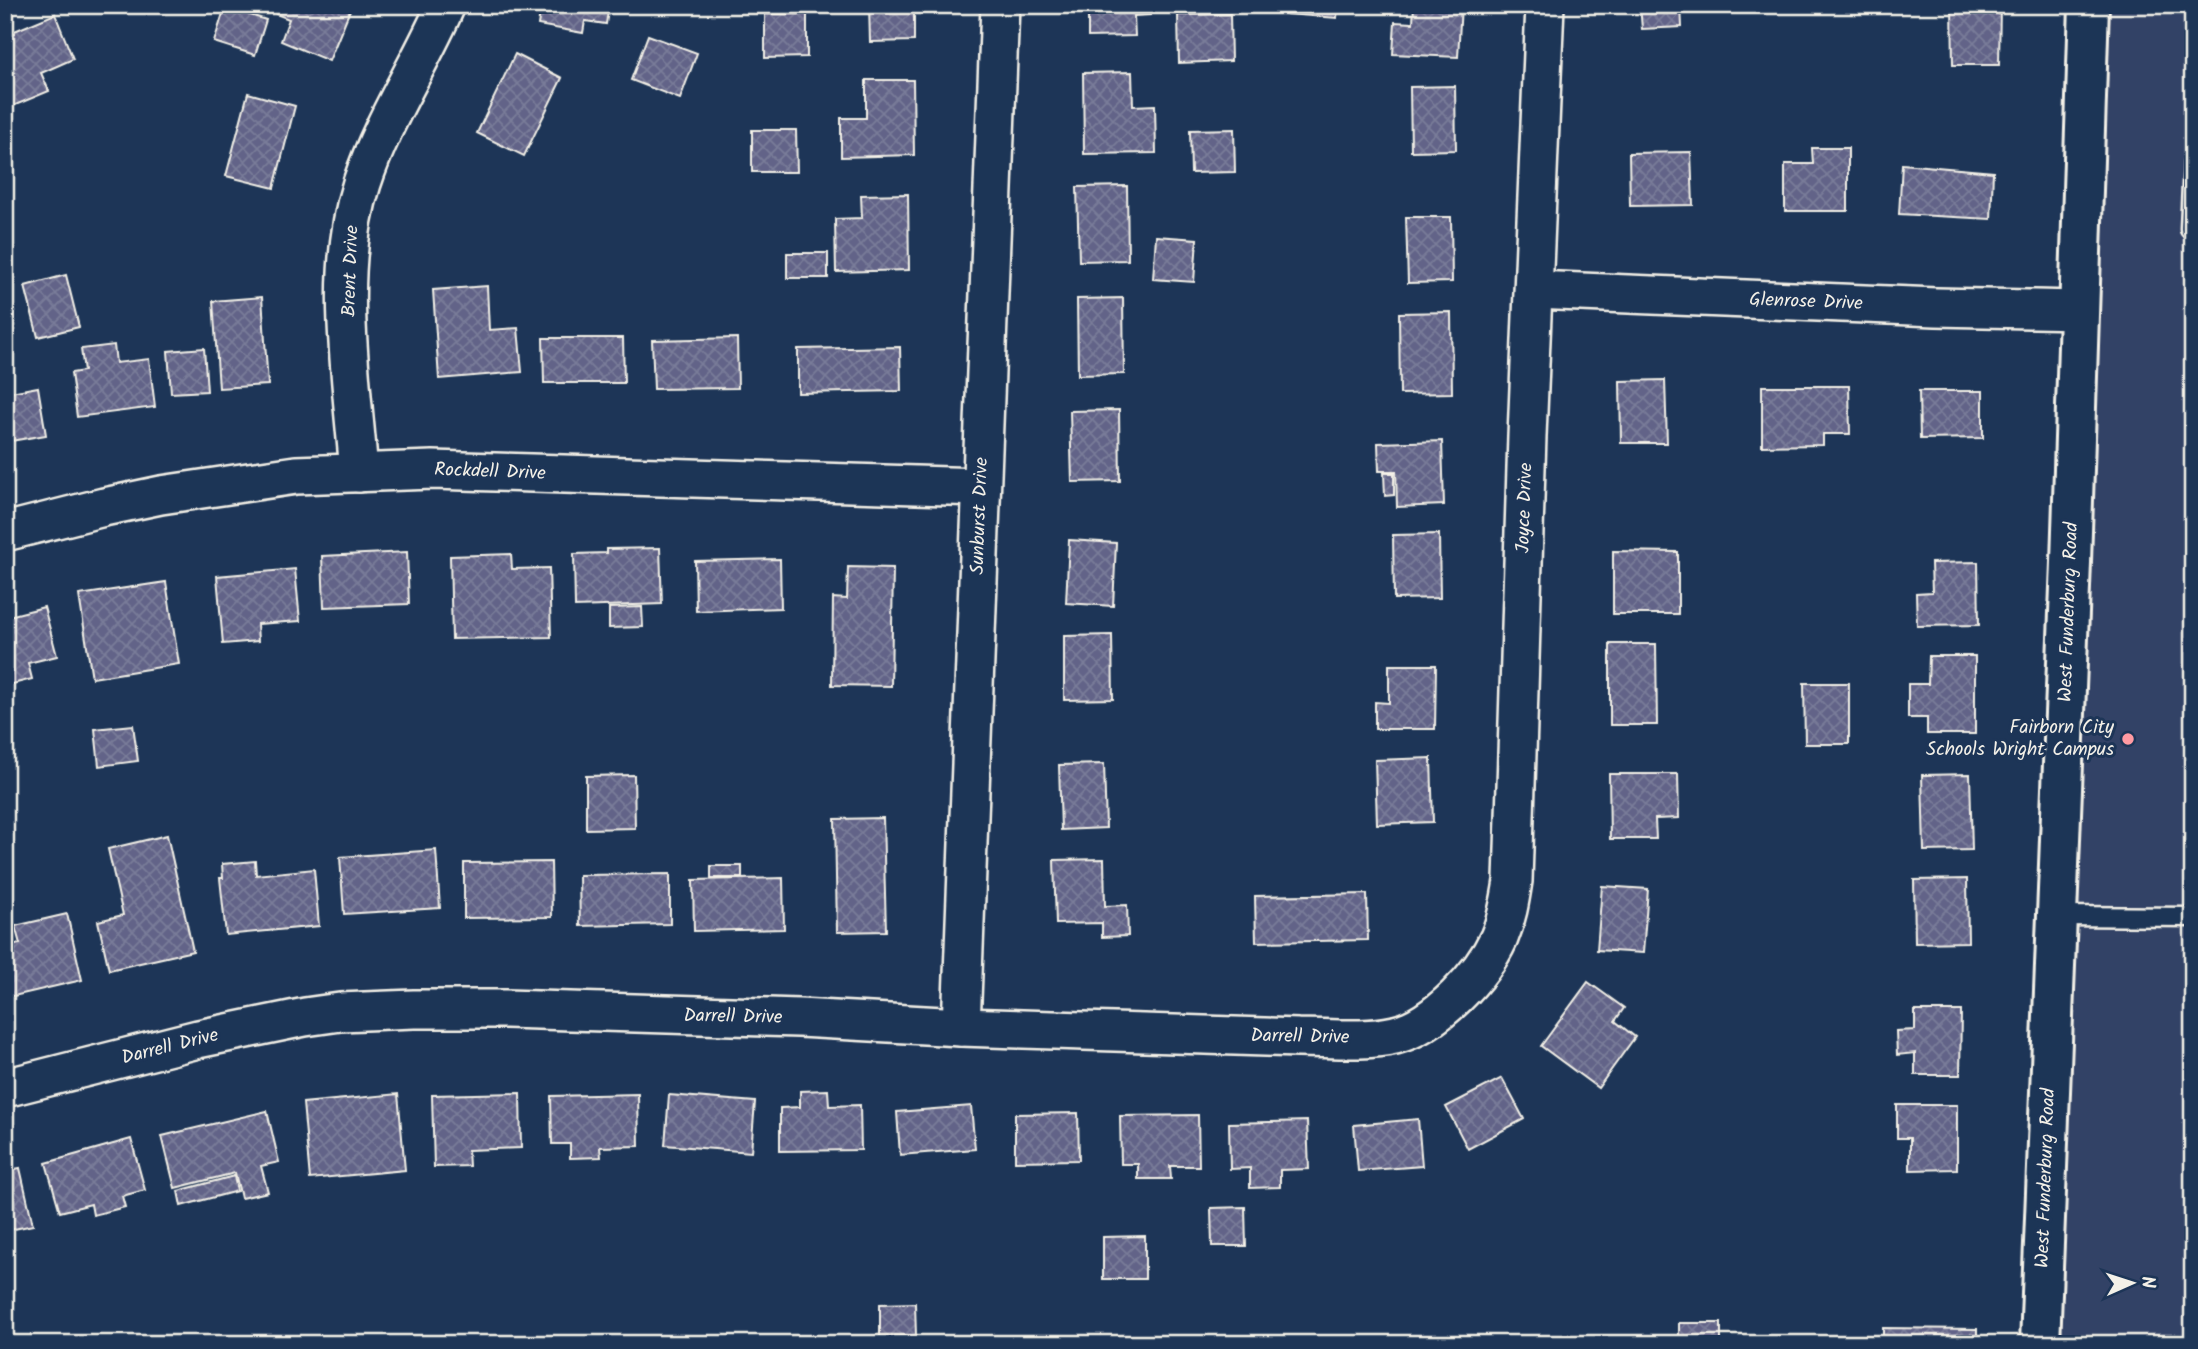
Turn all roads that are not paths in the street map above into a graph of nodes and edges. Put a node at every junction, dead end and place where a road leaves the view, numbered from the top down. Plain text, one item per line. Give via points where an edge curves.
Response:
1 (446, 5) edge
2 (1000, 5) edge
3 (1545, 5) edge
4 (2089, 5) edge
5 (2193, 162) edge
6 (2193, 229) edge
7 (1534, 290) junction
8 (2078, 310) junction
9 (359, 473) junction
10 (981, 487) junction
11 (5, 532) edge
12 (2056, 916) junction
13 (2193, 917) edge
14 (1457, 996) joint
15 (961, 1027) junction
16 (5, 1088) edge
17 (2040, 1344) edge

1 - 9 street, Brent Drive via 374,150 352,217 346,294
2 - 10 street, Sunburst Drive
3 - 7 street, Joyce Drive
4 - 8 street, West Funderburg Road
5 - 6 lane
7 - 8 street, Glenrose Drive
7 - 14 street, Joyce Drive via 1513,881 1498,940
8 - 12 street, West Funderburg Road
9 - 10 street, Rockdell Drive via 433,470
9 - 11 street, Rockdell Drive via 296,475 161,495
10 - 15 street, Sunburst Drive
12 - 13 lane
12 - 17 street, West Funderburg Road
14 - 15 street, Darrell Drive via 1415,1028 1378,1038
15 - 16 street, Darrell Drive via 506,1009 340,1012 198,1039

